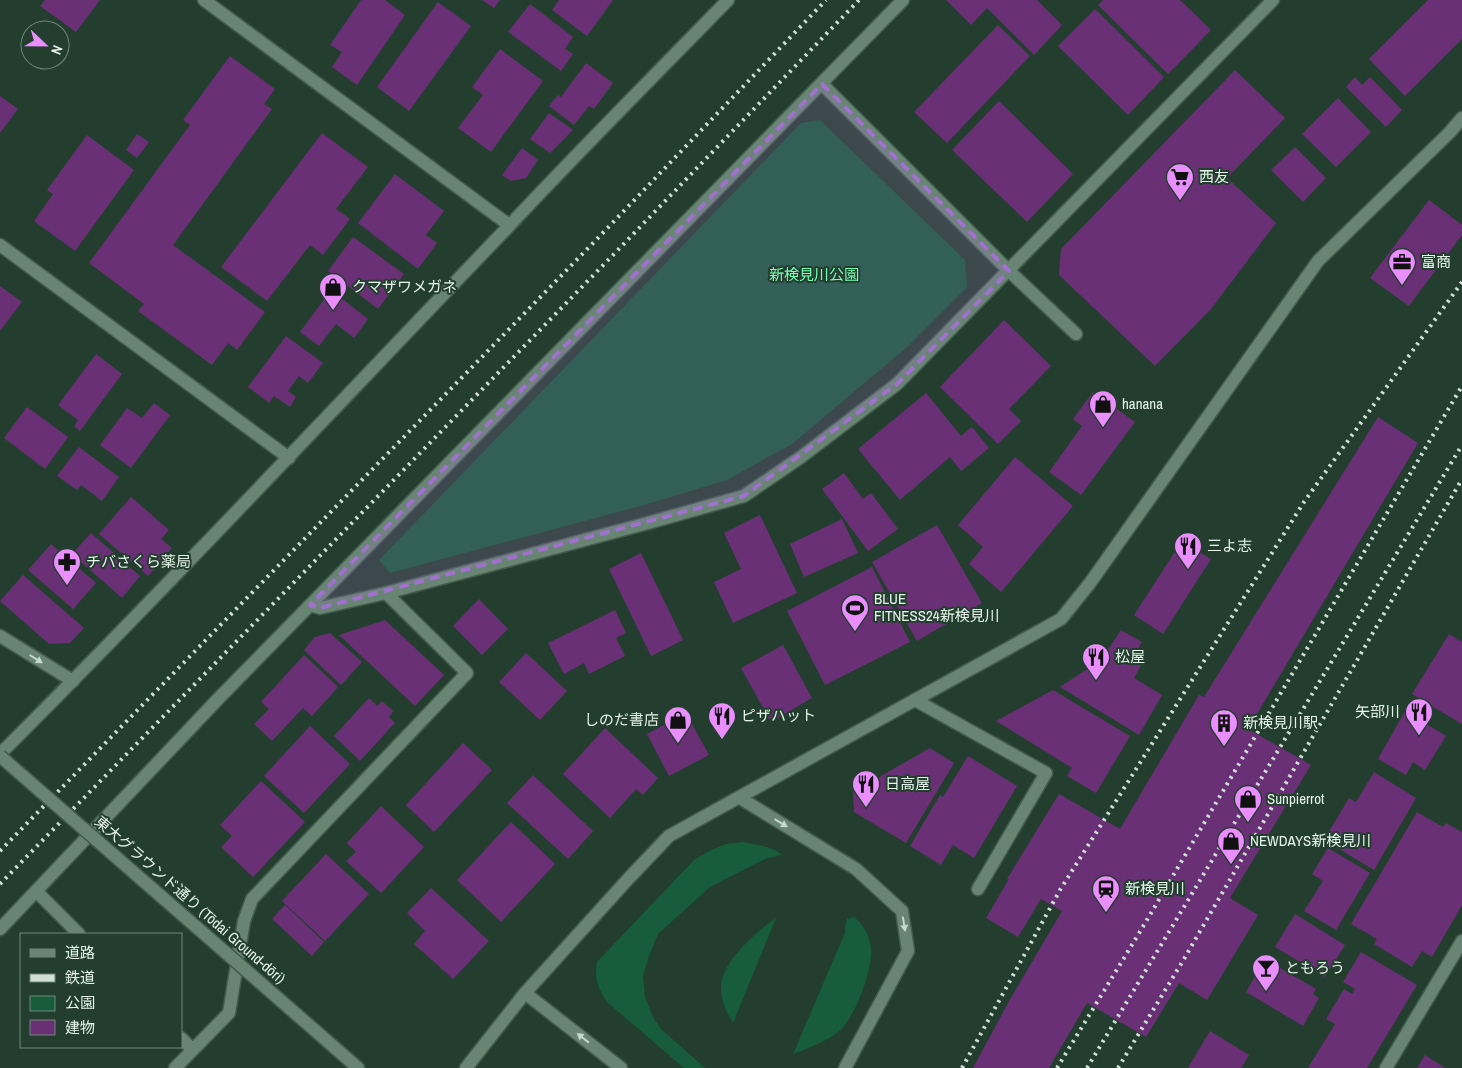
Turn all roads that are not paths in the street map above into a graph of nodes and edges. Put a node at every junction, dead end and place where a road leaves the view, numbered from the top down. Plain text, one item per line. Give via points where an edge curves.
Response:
1 (204, 0) edge
2 (728, 0) edge
3 (903, 0) edge
4 (1273, 0) edge
5 (822, 84) junction
6 (1462, 118) edge
7 (509, 225) junction
8 (0, 245) edge
9 (1009, 271) junction
10 (1076, 334) dead end
11 (289, 458) junction
12 (386, 593) junction
13 (310, 605) junction
14 (0, 636) edge
15 (72, 681) junction
16 (915, 700) junction
17 (0, 755) edge
18 (740, 798) junction
19 (978, 889) dead end
20 (36, 891) junction
21 (0, 929) edge
22 (78, 933) edge
23 (1462, 941) edge
24 (525, 993) junction
25 (182, 1039) edge
26 (192, 1049) junction
27 (175, 1068) edge
28 (358, 1068) edge
29 (466, 1068) edge
30 (621, 1068) edge
31 (845, 1068) edge
32 (1386, 1068) edge

1 - 7 street
2 - 7 street
3 - 5 street
4 - 9 street
5 - 9 street
5 - 13 street
6 - 16 street via 1318,261 1061,619
7 - 11 street
8 - 11 street
9 - 10 street
9 - 12 street via 897,384 744,496
11 - 15 street
12 - 13 street via 320,608
12 - 26 street via 467,674 252,899 244,921 229,1013
13 - 20 street
14 -> 15 street
15 - 17 street
16 - 18 street
16 - 19 street via 1046,773
17 - 28 street, 東大グラウンド通り (Tōdai Ground-dōri), bridge
18 - 24 street via 669,836
18 -> 31 street via 856,869 902,911 908,951
20 - 21 street
20 - 22 street
23 - 32 street
24 - 29 street
30 -> 24 street
25 - 26 street
26 - 27 street

